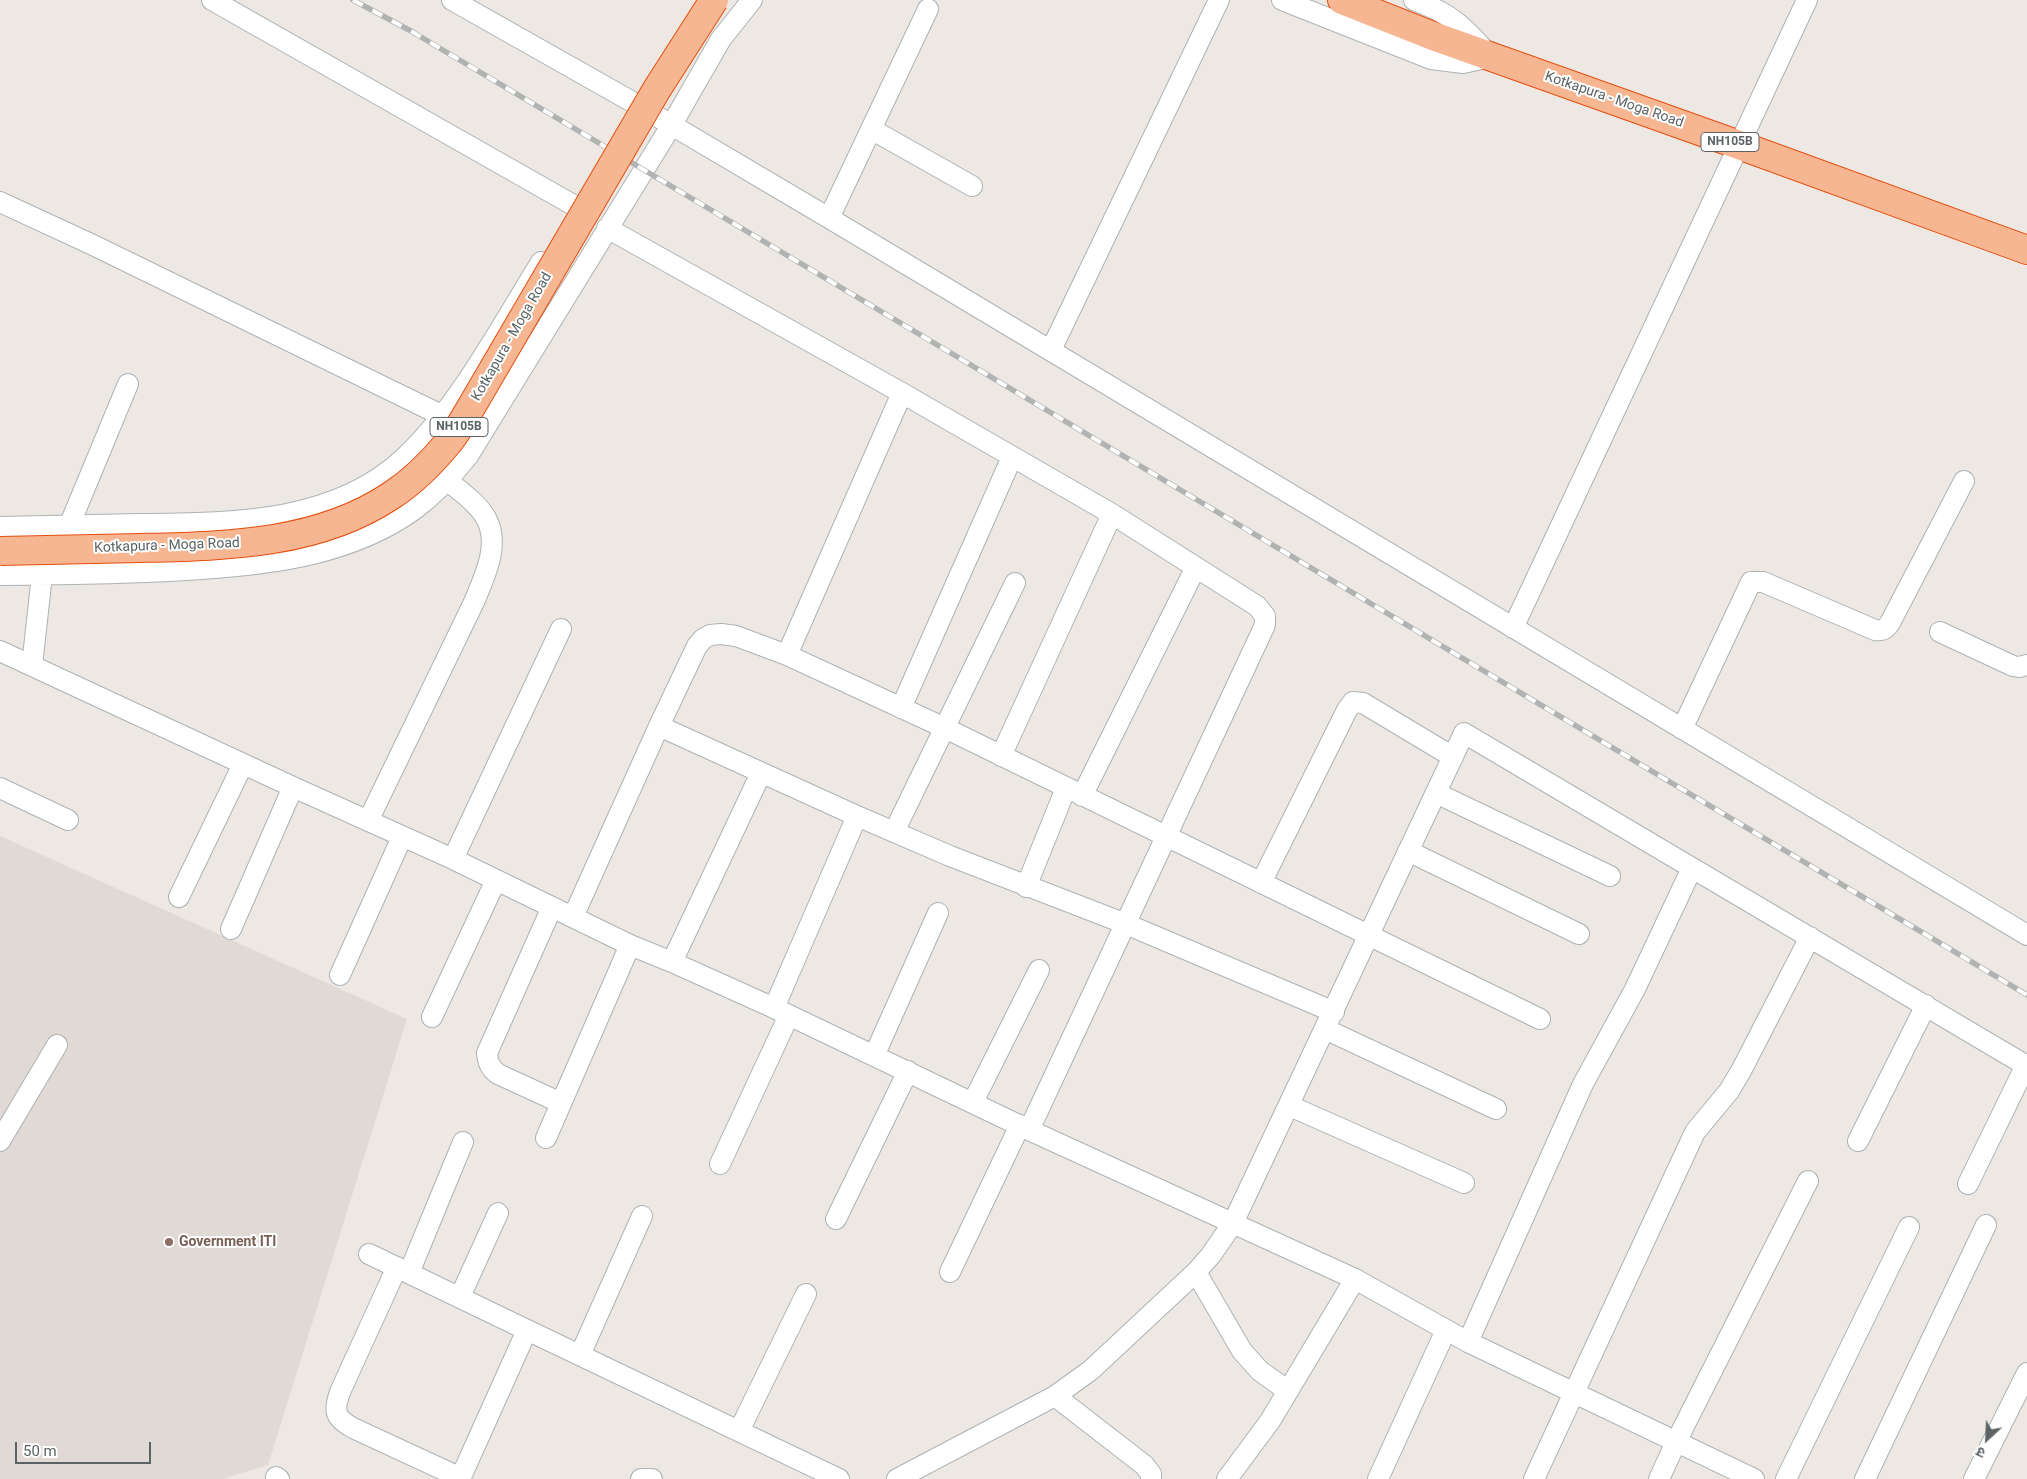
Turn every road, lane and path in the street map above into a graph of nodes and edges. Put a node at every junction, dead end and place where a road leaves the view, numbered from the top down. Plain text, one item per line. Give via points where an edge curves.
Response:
1 (212, 0) edge
2 (452, 0) edge
3 (701, 0) edge
4 (714, 0) edge
5 (752, 0) edge
6 (1219, 0) edge
7 (1282, 0) edge
8 (1342, 0) edge
9 (1414, 0) edge
10 (1807, 0) edge
11 (928, 9) dead end
12 (1491, 57) junction
13 (636, 104) junction
14 (671, 126) junction
15 (871, 129) junction
16 (1739, 145) junction
17 (972, 186) dead end
18 (0, 202) edge
19 (575, 206) junction
20 (829, 218) junction
21 (607, 228) junction
22 (2027, 250) edge
23 (1051, 350) junction
24 (128, 384) dead end
25 (902, 393) junction
26 (441, 415) junction
27 (1012, 457) junction
28 (448, 481) junction
29 (1964, 481) dead end
30 (1112, 514) junction
31 (69, 526) junction
32 (0, 527) edge
33 (0, 551) edge
34 (1195, 569) junction
35 (42, 574) junction
36 (0, 575) edge
37 (1015, 583) dead end
38 (1514, 628) junction
39 (561, 629) dead end
40 (1940, 632) dead end
41 (0, 651) edge
42 (786, 655) junction
43 (2027, 665) edge
44 (32, 666) junction
45 (901, 708) junction
46 (659, 726) junction
47 (945, 728) junction
48 (1682, 729) junction
49 (1001, 756) junction
50 (1453, 757) junction
51 (243, 764) junction
52 (762, 773) junction
53 (293, 787) junction
54 (0, 788) edge
55 (1074, 792) junction
56 (1436, 793) junction
57 (857, 816) junction
58 (68, 820) dead end
59 (368, 821) junction
60 (894, 832) junction
61 (1165, 836) junction
62 (402, 837) junction
63 (1408, 851) junction
64 (453, 859) junction
65 (1692, 868) junction
66 (1610, 876) dead end
67 (496, 880) junction
68 (1261, 883) junction
69 (1026, 887) junction
70 (179, 897) dead end
71 (552, 907) junction
72 (938, 913) dead end
73 (573, 917) junction
74 (1126, 924) junction
75 (231, 930) dead end
76 (1579, 934) dead end
77 (1370, 935) junction
78 (2027, 935) edge
79 (1810, 937) junction
80 (630, 945) junction
81 (672, 962) junction
82 (1038, 970) dead end
83 (340, 975) dead end
84 (1926, 1005) junction
85 (782, 1012) junction
86 (432, 1017) dead end
87 (1540, 1019) dead end
88 (1329, 1021) junction
89 (57, 1045) dead end
90 (874, 1056) junction
91 (2026, 1066) edge
92 (908, 1071) junction
93 (973, 1102) junction
94 (561, 1103) junction
95 (1290, 1106) junction
96 (1496, 1109) dead end
97 (1025, 1127) junction
98 (546, 1138) dead end
99 (1858, 1141) dead end
100 (0, 1142) edge
101 (463, 1142) dead end
102 (720, 1164) dead end
103 (1808, 1181) dead end
104 (1464, 1183) dead end
105 (1968, 1184) dead end
106 (498, 1214) dead end
107 (642, 1216) dead end
108 (836, 1219) dead end
109 (1233, 1223) junction
110 (1986, 1225) dead end
111 (1909, 1227) dead end
112 (369, 1254) dead end
113 (403, 1270) junction
114 (950, 1272) dead end
115 (1196, 1272) junction
116 (1354, 1279) junction
117 (806, 1294) dead end
118 (460, 1297) junction
119 (527, 1330) junction
120 (1446, 1330) junction
121 (1468, 1342) junction
122 (580, 1355) junction
123 (2027, 1373) edge
124 (1288, 1391) junction
125 (1574, 1394) junction
126 (1055, 1396) junction
127 (739, 1431) junction
128 (1676, 1442) junction
129 (460, 1479) edge
130 (640, 1479) edge
131 (652, 1479) edge
132 (839, 1479) edge
133 (897, 1479) edge
134 (1151, 1479) edge
135 (1227, 1479) edge
136 (1378, 1479) edge
137 (1534, 1479) edge
138 (1660, 1479) edge
139 (1754, 1479) edge
140 (1786, 1479) edge
141 (1865, 1479) edge
142 (1974, 1479) edge

1 - 19 street
2 - 13 street
3 - 13 street
4 - 33 highway, Kotkapura - Moga Road / NH105B, bridge via 657,89 448,443 392,495 326,526 278,539 228,545
5 - 14 street via 721,39
6 - 23 street
7 - 12 street via 1431,59 1463,63
8 - 12 highway, Kotkapura - Moga Road / NH105B
9 - 12 street via 1464,26
10 - 16 street
11 - 15 street
12 - 16 highway, Kotkapura - Moga Road / NH105B
13 - 14 street
13 - 19 street
14 - 20 street
14 - 21 street
15 - 17 street
15 - 20 street
16 - 22 highway, Kotkapura - Moga Road / NH105B
16 - 38 street
18 - 26 street
19 - 26 street via 472,373
20 - 23 street
21 - 25 street
21 - 28 street via 489,424
23 - 38 street
24 - 31 street
25 - 27 street
25 - 42 street
26 - 31 street via 405,458 374,482 349,495 301,511 263,519
27 - 30 street
27 - 45 street
28 - 35 street via 414,510 381,529 346,544 291,560 156,573
28 - 59 street via 486,519 491,553 474,602
29 - 48 street via 1891,621 1881,631 1763,582 1750,582
30 - 34 street
30 - 49 street
31 - 32 street
34 - 55 street
34 - 61 street via 1257,606 1266,621
35 - 36 street
35 - 44 street
37 - 47 street
38 - 48 street
39 - 64 street
40 - 43 street via 2013,666
41 - 44 street
42 - 45 street
42 - 46 street via 736,636 710,635 697,646
44 - 51 street
45 - 47 street
46 - 52 street
46 - 73 street
47 - 49 street
47 - 60 street
48 - 78 street
49 - 55 street
50 - 56 street
50 - 65 street via 1464,733
50 - 68 street via 1363,703 1353,702
51 - 53 street
51 - 70 street
52 - 57 street
52 - 81 street
53 - 59 street
53 - 75 street
54 - 58 street
55 - 61 street
55 - 69 street
56 - 63 street
56 - 66 street
57 - 60 street
57 - 85 street
59 - 62 street
60 - 69 street
61 - 68 street
61 - 74 street
62 - 64 street
62 - 83 street
63 - 76 street
63 - 77 street
64 - 67 street
65 - 79 street
65 - 121 street via 1635,989 1583,1084
67 - 71 street
67 - 86 street
68 - 77 street
69 - 74 street
71 - 73 street
71 - 94 street via 487,1052 491,1068 498,1074
72 - 90 street
73 - 80 street
74 - 88 street
74 - 97 street
77 - 87 street
77 - 88 street
79 - 84 street
79 - 125 street via 1737,1078 1695,1132
80 - 81 street
80 - 94 street
81 - 85 street
82 - 93 street
84 - 91 street
84 - 99 street
85 - 90 street
85 - 102 street
88 - 95 street
88 - 96 street
89 - 100 street
90 - 92 street
91 - 105 street
92 - 93 street
92 - 108 street
93 - 97 street
94 - 98 street
95 - 104 street
95 - 109 street
97 - 109 street
97 - 114 street
101 - 113 street
103 - 128 street
106 - 118 street
107 - 122 street
109 - 115 street
109 - 116 street
110 - 141 street
111 - 140 street
112 - 113 street
113 - 118 street
113 - 129 street via 340,1392 335,1405 336,1414 353,1428
115 - 124 street via 1242,1351 1260,1370
115 - 126 street via 1091,1370
116 - 120 street
116 - 124 street
117 - 127 street
118 - 119 street
119 - 122 street
119 - 129 street
120 - 121 street
120 - 136 street
121 - 125 street
122 - 127 street
123 - 142 street
124 - 135 street via 1270,1422
125 - 128 street
125 - 137 street
126 - 133 street
126 - 134 street via 1144,1465
127 - 132 street
128 - 138 street
128 - 139 street
130 - 131 street

